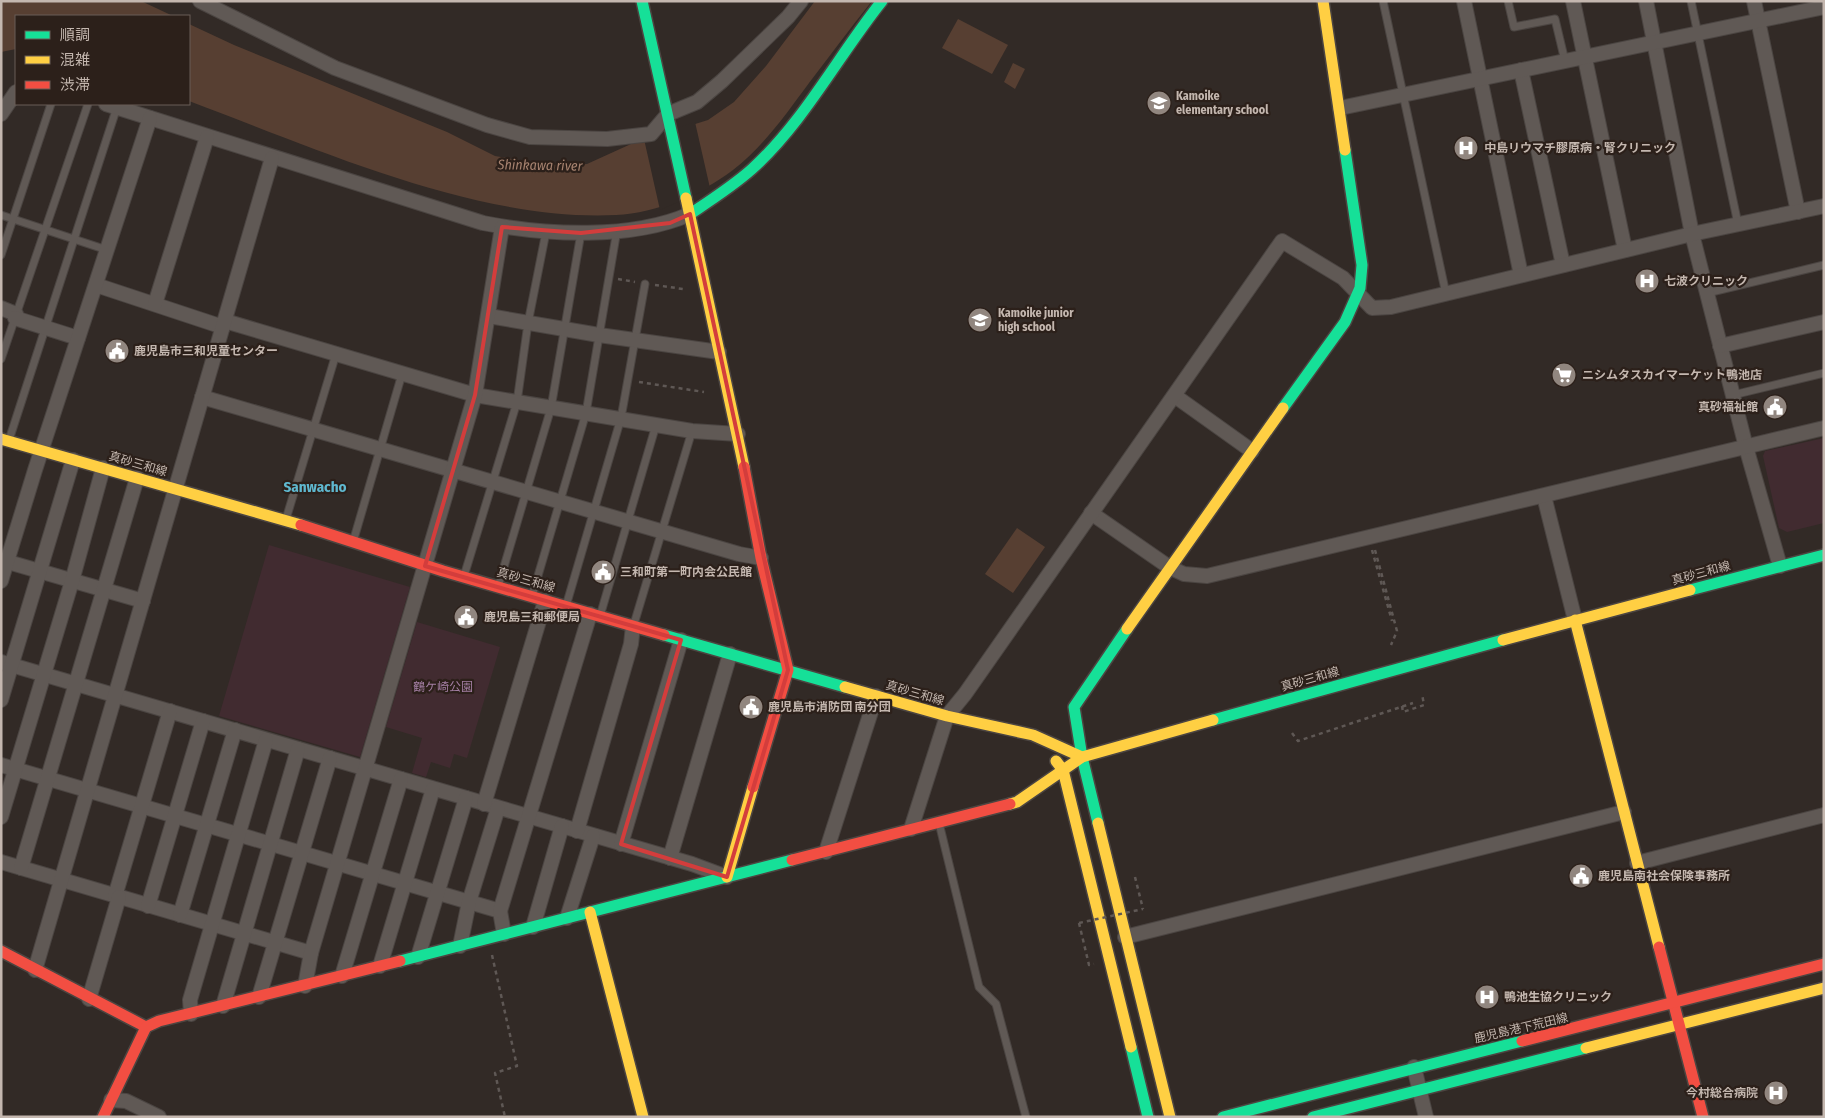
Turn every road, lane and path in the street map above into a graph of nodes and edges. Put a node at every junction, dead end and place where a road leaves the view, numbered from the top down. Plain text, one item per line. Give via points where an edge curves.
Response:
1 (200, 1) edge
2 (642, 1) edge
3 (801, 1) edge
4 (882, 1) edge
5 (1323, 1) edge
6 (1383, 1) edge
7 (1464, 1) edge
8 (1508, 1) edge
9 (1573, 1) edge
10 (1646, 1) edge
11 (1691, 1) edge
12 (1754, 1) edge
13 (1824, 7) edge
14 (1758, 21) junction
15 (1698, 33) junction
16 (1655, 44) junction
17 (1585, 57) junction
18 (1566, 61) junction
19 (1521, 70) junction
20 (1479, 79) junction
21 (15, 93) edge
22 (1403, 95) junction
23 (51, 105) edge
24 (88, 105) edge
25 (112, 106) edge
26 (1340, 108) junction
27 (1, 114) edge
28 (668, 114) junction
29 (150, 118) junction
30 (207, 137) junction
31 (272, 158) junction
32 (1824, 206) edge
33 (689, 209) junction
34 (1798, 212) junction
35 (1, 215) edge
36 (14, 218) junction
37 (1738, 224) junction
38 (502, 227) junction
39 (44, 229) junction
40 (618, 230) junction
41 (546, 232) junction
42 (582, 233) junction
43 (1692, 234) junction
44 (75, 239) junction
45 (107, 250) junction
46 (1625, 250) junction
47 (1, 255) edge
48 (1563, 265) junction
49 (1824, 265) edge
50 (1521, 275) junction
51 (645, 284) dead end
52 (96, 285) junction
53 (1707, 292) junction
54 (1361, 294) junction
55 (1446, 294) junction
56 (155, 304) junction
57 (1, 308) edge
58 (15, 316) junction
59 (489, 316) junction
60 (1824, 322) edge
61 (528, 323) junction
62 (224, 324) junction
63 (45, 328) junction
64 (564, 329) junction
65 (599, 336) junction
66 (78, 338) junction
67 (635, 341) junction
68 (1720, 346) junction
69 (719, 352) junction
70 (336, 354) junction
71 (1, 359) edge
72 (1824, 373) edge
73 (402, 374) junction
74 (628, 380) junction
75 (704, 392) dead end
76 (475, 395) junction
77 (1733, 395) junction
78 (1175, 396) junction
79 (202, 397) junction
80 (516, 402) junction
81 (551, 408) junction
82 (586, 413) junction
83 (621, 418) junction
84 (657, 424) junction
85 (1824, 428) edge
86 (313, 429) junction
87 (692, 431) junction
88 (738, 434) junction
89 (5, 440) edge
90 (1746, 447) junction
91 (380, 448) junction
92 (42, 451) junction
93 (1252, 451) junction
94 (73, 460) junction
95 (103, 468) junction
96 (453, 470) junction
97 (137, 478) junction
98 (494, 482) junction
99 (175, 489) junction
100 (526, 491) junction
101 (1544, 496) junction
102 (561, 502) junction
103 (594, 511) junction
104 (1091, 513) junction
105 (285, 520) junction
106 (628, 521) junction
107 (661, 531) junction
108 (353, 542) junction
109 (1372, 546) dead end
110 (1824, 555) edge
111 (761, 558) junction
112 (4, 561) edge
113 (425, 566) junction
114 (1780, 566) junction
115 (1169, 567) junction
116 (40, 571) junction
117 (463, 577) junction
118 (1, 581) edge
119 (72, 581) junction
120 (498, 587) junction
121 (103, 589) junction
122 (539, 599) junction
123 (143, 601) junction
124 (566, 606) junction
125 (595, 615) junction
126 (1575, 620) junction
127 (633, 626) junction
128 (681, 640) junction
129 (1391, 645) dead end
130 (730, 654) junction
131 (6, 664) edge
132 (788, 670) junction
133 (44, 674) junction
134 (76, 684) junction
135 (1422, 694) dead end
136 (115, 695) junction
137 (876, 696) junction
138 (1, 700) edge
139 (1413, 703) dead end
140 (1402, 706) junction
141 (170, 711) junction
142 (947, 716) junction
143 (203, 721) junction
144 (235, 730) junction
145 (1292, 733) dead end
146 (1033, 735) junction
147 (266, 740) junction
148 (298, 749) junction
149 (1082, 757) junction
150 (330, 758) junction
151 (1, 765) edge
152 (16, 769) junction
153 (366, 769) junction
154 (1064, 770) junction
155 (47, 779) junction
156 (401, 779) junction
157 (434, 789) junction
158 (87, 792) junction
159 (466, 798) junction
160 (484, 804) junction
161 (142, 807) junction
162 (498, 808) junction
163 (1624, 812) junction
164 (174, 815) junction
165 (1824, 815) edge
166 (1, 817) edge
167 (530, 817) junction
168 (939, 822) junction
169 (206, 825) junction
170 (562, 826) junction
171 (911, 830) junction
172 (577, 831) junction
173 (238, 834) junction
174 (594, 836) junction
175 (270, 843) junction
176 (620, 844) junction
177 (826, 852) junction
178 (301, 853) junction
179 (670, 858) junction
180 (1, 862) edge
181 (338, 863) junction
182 (1637, 863) junction
183 (21, 868) junction
184 (374, 874) junction
185 (727, 877) junction
186 (1135, 877) dead end
187 (61, 880) junction
188 (406, 884) junction
189 (437, 893) junction
190 (117, 897) junction
191 (469, 902) junction
192 (148, 906) junction
193 (500, 911) junction
194 (590, 912) junction
195 (180, 915) junction
196 (567, 918) junction
197 (212, 925) junction
198 (533, 927) junction
199 (244, 934) junction
200 (504, 934) junction
201 (488, 938) junction
202 (1125, 938) junction
203 (275, 943) junction
204 (460, 946) junction
205 (1, 951) edge
206 (311, 953) junction
207 (418, 956) junction
208 (1824, 964) edge
209 (1089, 965) dead end
210 (380, 966) junction
211 (35, 970) junction
212 (342, 976) junction
213 (304, 986) junction
214 (1824, 988) edge
215 (259, 997) junction
216 (89, 999) junction
217 (1674, 1004) junction
218 (223, 1006) junction
219 (191, 1014) junction
220 (1679, 1025) junction
221 (146, 1027) junction
222 (1414, 1067) junction
223 (1420, 1090) junction
224 (111, 1100) junction
225 (103, 1117) edge
226 (159, 1117) edge
227 (505, 1117) edge
228 (643, 1117) edge
229 (1026, 1117) edge
230 (1148, 1117) edge
231 (1170, 1117) edge
232 (1223, 1117) edge
233 (1313, 1117) edge
234 (1426, 1117) edge
235 (1703, 1117) edge

1 - 28 street via 335,68 486,125 530,137 606,139 651,134
2 - 28 street
3 - 28 street via 722,81 697,102
4 - 33 street via 859,28 792,124 760,161 748,173
5 - 26 street
6 - 22 lane
7 - 20 street
8 - 18 lane via 1514,27 1555,19
9 - 17 street
10 - 16 street
11 - 15 lane
12 - 14 street
13 - 14 street
14 - 15 street
14 - 34 street
15 - 16 street
15 - 37 lane
16 - 17 street
16 - 43 street
17 - 18 street
17 - 46 street
18 - 19 street
19 - 20 street
19 - 48 street
20 - 22 street
20 - 50 street
21 - 27 street
22 - 26 street
22 - 55 lane
23 - 36 lane
24 - 39 lane
25 - 29 street
25 - 44 lane
26 - 54 street via 1364,280
28 - 33 street
29 - 30 street
29 - 45 street
30 - 31 street
30 - 56 street
31 - 38 street
31 - 62 street
32 - 34 street
33 - 40 street via 670,223
33 - 69 street
34 - 37 street
35 - 36 lane
36 - 39 lane
36 - 47 lane
37 - 43 street
38 - 41 street
38 - 59 street
39 - 44 lane
39 - 58 lane
40 - 42 street
40 - 65 lane
41 - 42 street
41 - 61 lane
42 - 64 lane
43 - 46 street
43 - 53 street
44 - 45 lane
44 - 63 lane
45 - 52 street
46 - 48 street
48 - 50 street
49 - 53 lane
50 - 55 street
51 - 67 lane
52 - 56 street
52 - 66 street
53 - 68 street
54 - 55 street via 1372,308 1391,308
54 - 78 street via 1343,278 1282,241
54 - 93 street
56 - 62 street
57 - 58 street
58 - 63 street
58 - 71 lane
59 - 61 street
59 - 76 street
60 - 68 street
61 - 64 street
61 - 80 lane
62 - 70 street
62 - 79 street
63 - 66 street
63 - 89 lane
64 - 65 street
64 - 81 lane
65 - 67 street
65 - 82 lane
66 - 92 street
67 - 69 street
67 - 74 lane
68 - 77 street
69 - 88 street
70 - 73 street
70 - 86 lane
72 - 77 lane
73 - 76 street
73 - 91 lane
74 - 75 path
74 - 83 lane
76 - 80 street
76 - 96 street
77 - 90 street
78 - 93 street
78 - 104 street
79 - 86 street
79 - 99 street
80 - 81 street
80 - 98 lane
81 - 82 street
81 - 100 lane
82 - 83 street
82 - 102 lane
83 - 84 street
83 - 103 lane
84 - 87 street
84 - 106 lane
85 - 90 street
86 - 91 street
86 - 105 lane
87 - 88 street
87 - 107 lane
88 - 111 street
89 - 92 street, 真砂三和線
90 - 101 street
90 - 114 street
91 - 96 street
91 - 108 lane
92 - 94 street, 真砂三和線
92 - 112 street
93 - 115 street
94 - 95 street, 真砂三和線
94 - 116 street
95 - 97 street, 真砂三和線
95 - 119 street
96 - 98 street
96 - 113 street
97 - 99 street, 真砂三和線
97 - 121 street
98 - 100 street
98 - 117 lane
99 - 105 street, 真砂三和線
99 - 123 street
100 - 102 street
100 - 120 lane
101 - 115 street via 1207,576 1184,574
101 - 126 street
102 - 103 street
102 - 122 lane
103 - 106 street
103 - 124 lane
104 - 115 street
104 - 142 street
105 - 108 street, 真砂三和線
106 - 107 street
106 - 125 lane
107 - 111 street
107 - 127 lane
108 - 113 street, 真砂三和線
109 - 129 path via 1396,631
110 - 114 street, 真砂三和線
111 - 132 street
112 - 116 street
112 - 118 street
113 - 117 street, 真砂三和線
113 - 153 street
114 - 126 street, 真砂三和線
115 - 149 street via 1074,707
116 - 119 street
116 - 131 street
117 - 120 street, 真砂三和線
119 - 121 street
119 - 133 street
120 - 122 street, 真砂三和線
121 - 123 street
121 - 134 street
122 - 124 street, 真砂三和線
122 - 160 street
123 - 136 street
124 - 125 street, 真砂三和線
125 - 127 street, 真砂三和線
125 - 167 street
126 - 149 street, 真砂三和線
126 - 163 street
127 - 128 street, 真砂三和線
127 - 172 street via 631,644
128 - 130 street, 真砂三和線
128 - 176 street
130 - 132 street, 真砂三和線
130 - 179 street
131 - 133 street
131 - 138 street
132 - 137 street, 真砂三和線
132 - 185 street
133 - 134 street
133 - 152 street
134 - 136 street
134 - 155 street
135 - 140 path via 1424,705 1403,712
136 - 141 street
136 - 158 street
137 - 142 street, 真砂三和線
137 - 177 street
139 - 140 path
140 - 145 path via 1298,741
141 - 143 street
141 - 161 street
142 - 146 street, 真砂三和線
142 - 171 street
143 - 144 street
143 - 164 street
144 - 147 street
144 - 169 street
146 - 149 street, 真砂三和線
146 - 154 street
147 - 148 street
147 - 173 street
148 - 150 street
148 - 175 street
149 - 154 street
149 - 202 street
150 - 153 street
150 - 178 street
151 - 152 street
152 - 155 street
152 - 166 street
153 - 156 street
153 - 181 street
154 - 168 street via 1016,802
154 - 230 street
155 - 158 street
155 - 183 street
156 - 157 street
156 - 184 street
157 - 159 street
157 - 188 street
158 - 161 street
158 - 187 street
159 - 160 street
159 - 189 street
160 - 162 street
161 - 164 street
161 - 190 street
162 - 167 street
162 - 191 street
163 - 182 street
163 - 202 street
164 - 169 street
164 - 192 street
165 - 182 street
167 - 170 street
167 - 193 street
168 - 171 street
168 - 229 lane via 980,987 996,1004
169 - 173 street
169 - 195 street
170 - 172 street
170 - 198 street
171 - 177 street
172 - 174 street
173 - 175 street
173 - 197 street
174 - 176 street
174 - 196 street
175 - 178 street
175 - 199 street
176 - 179 street
177 - 185 street
178 - 181 street
178 - 203 street
179 - 185 street
180 - 183 street
181 - 184 street
181 - 206 street
182 - 217 street
183 - 187 street
184 - 188 street
184 - 212 street
185 - 194 street
186 - 209 path, bridge via 1143,909 1079,923
187 - 190 street
187 - 211 street
188 - 189 street
188 - 210 street
189 - 191 street
189 - 207 street
190 - 192 street
190 - 216 street
191 - 193 street
191 - 204 street
192 - 195 street
193 - 200 street
194 - 196 street
194 - 228 street
195 - 197 street
196 - 198 street
197 - 199 street
197 - 219 street via 190,1000
198 - 200 street
199 - 203 street
199 - 218 street
200 - 201 street
201 - 204 street
201 - 227 path via 517,1066 495,1073
202 - 231 street
203 - 206 street
203 - 215 street
204 - 207 street
205 - 211 street
206 - 213 street
207 - 210 street
208 - 217 street, 鹿児島港下荒田線
210 - 212 street
211 - 216 street
212 - 213 street
213 - 215 street
214 - 220 street
215 - 218 street
216 - 221 street
217 - 220 street
217 - 222 street, 鹿児島港下荒田線
218 - 219 street
219 - 221 street
220 - 223 street
220 - 235 street
221 - 224 street
222 - 223 street
222 - 232 street, 鹿児島港下荒田線
223 - 233 street
223 - 234 street
224 - 225 street
224 - 226 street via 126,1101

